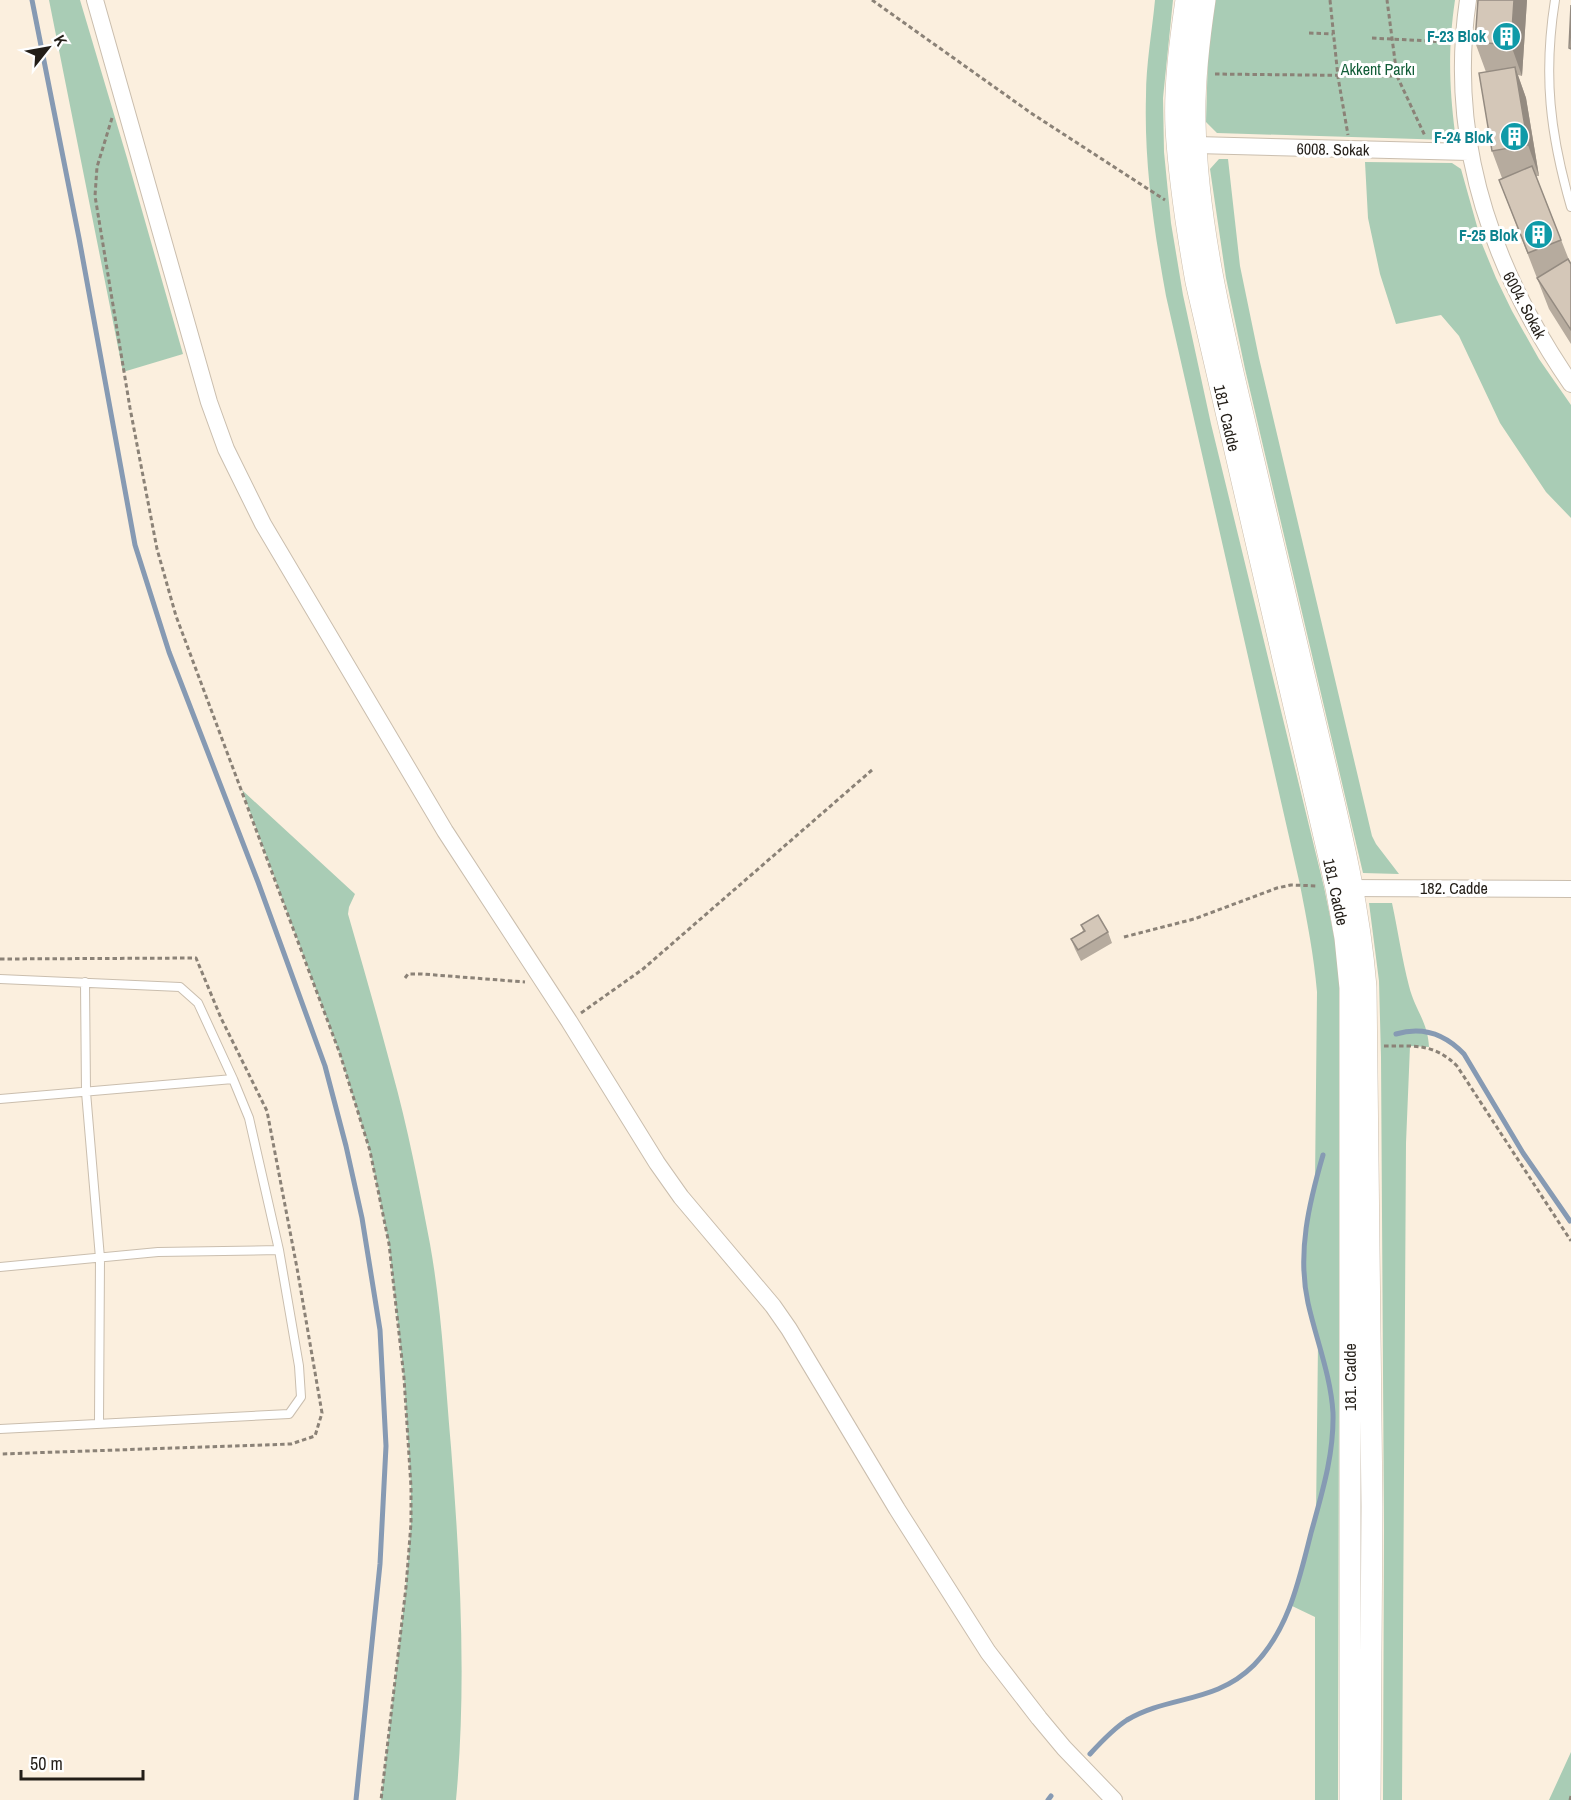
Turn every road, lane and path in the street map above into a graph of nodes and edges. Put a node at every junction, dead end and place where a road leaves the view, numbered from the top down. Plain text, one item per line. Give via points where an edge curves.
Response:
1 (95, 0) edge
2 (872, 0) edge
3 (1186, 0) edge
4 (1205, 0) edge
5 (1329, 0) edge
6 (1387, 0) edge
7 (1468, 0) edge
8 (1555, 0) edge
9 (1308, 33) dead end
10 (1333, 34) junction
11 (1372, 38) dead end
12 (1392, 39) junction
13 (1450, 42) dead end
14 (1207, 74) dead end
15 (1338, 75) junction
16 (1397, 76) junction
17 (120, 90) junction
18 (1348, 137) dead end
19 (1427, 139) dead end
20 (1196, 145) junction
21 (1469, 152) junction
22 (1571, 207) edge
23 (1185, 213) junction
24 (1571, 384) edge
25 (872, 770) dead end
26 (1345, 888) junction
27 (1571, 889) edge
28 (1124, 937) dead end
29 (0, 959) edge
30 (405, 978) dead end
31 (0, 979) edge
32 (85, 982) junction
33 (545, 984) junction
34 (569, 1021) junction
35 (1367, 1045) junction
36 (233, 1079) junction
37 (86, 1092) junction
38 (0, 1099) edge
39 (1569, 1236) edge
40 (1571, 1241) edge
41 (279, 1250) junction
42 (100, 1258) junction
43 (0, 1267) edge
44 (99, 1423) junction
45 (0, 1429) edge
46 (0, 1454) edge
47 (381, 1800) edge
48 (1114, 1800) edge
49 (1350, 1800) edge
50 (1370, 1800) edge

1 - 17 street
2 - 23 path via 1031,113
3 - 23 street, 181. Cadde via 1176,126
4 - 20 street, 181. Cadde via 1196,84
5 - 10 path
6 - 12 path
7 - 21 street, 6004. Sokak via 1462,91
8 - 22 lane via 1548,52 1550,107
9 - 10 path
10 - 15 path
11 - 12 path
12 - 13 path
12 - 16 path
14 - 15 path
15 - 16 path
15 - 18 path
16 - 19 path
17 - 33 street via 197,364 242,484 446,831
17 - 47 path via 97,167 95,196 157,549 176,616 340,1054 370,1150 389,1244 405,1378 411,1514 409,1563
20 - 21 street, 6008. Sokak
20 - 26 street, 181. Cadde via 1212,268 1234,378
21 - 24 street, 6004. Sokak via 1481,202 1507,272
23 - 26 street, 181. Cadde via 1196,282
25 - 34 path via 625,984
26 - 27 street, 182. Cadde
26 - 28 path via 1277,888 1194,919
26 - 35 street, 181. Cadde via 1362,935
26 - 49 street, 181. Cadde via 1350,988
29 - 46 path via 196,958 267,1111 322,1413 315,1436 291,1444
30 - 33 path via 408,974 423,974
31 - 32 lane
32 - 36 lane via 180,987 198,1004
32 - 37 lane
33 - 34 street
34 - 48 street via 681,1197 789,1329 988,1652 1045,1726
35 - 39 path via 1429,1047 1449,1058 1467,1078
35 - 50 street, 181. Cadde via 1372,1506
36 - 37 lane
36 - 41 lane via 249,1118
37 - 38 lane
37 - 42 lane
39 - 40 path
41 - 42 lane via 158,1252
41 - 44 lane via 301,1397 289,1414
42 - 43 lane
42 - 44 lane
44 - 45 lane

